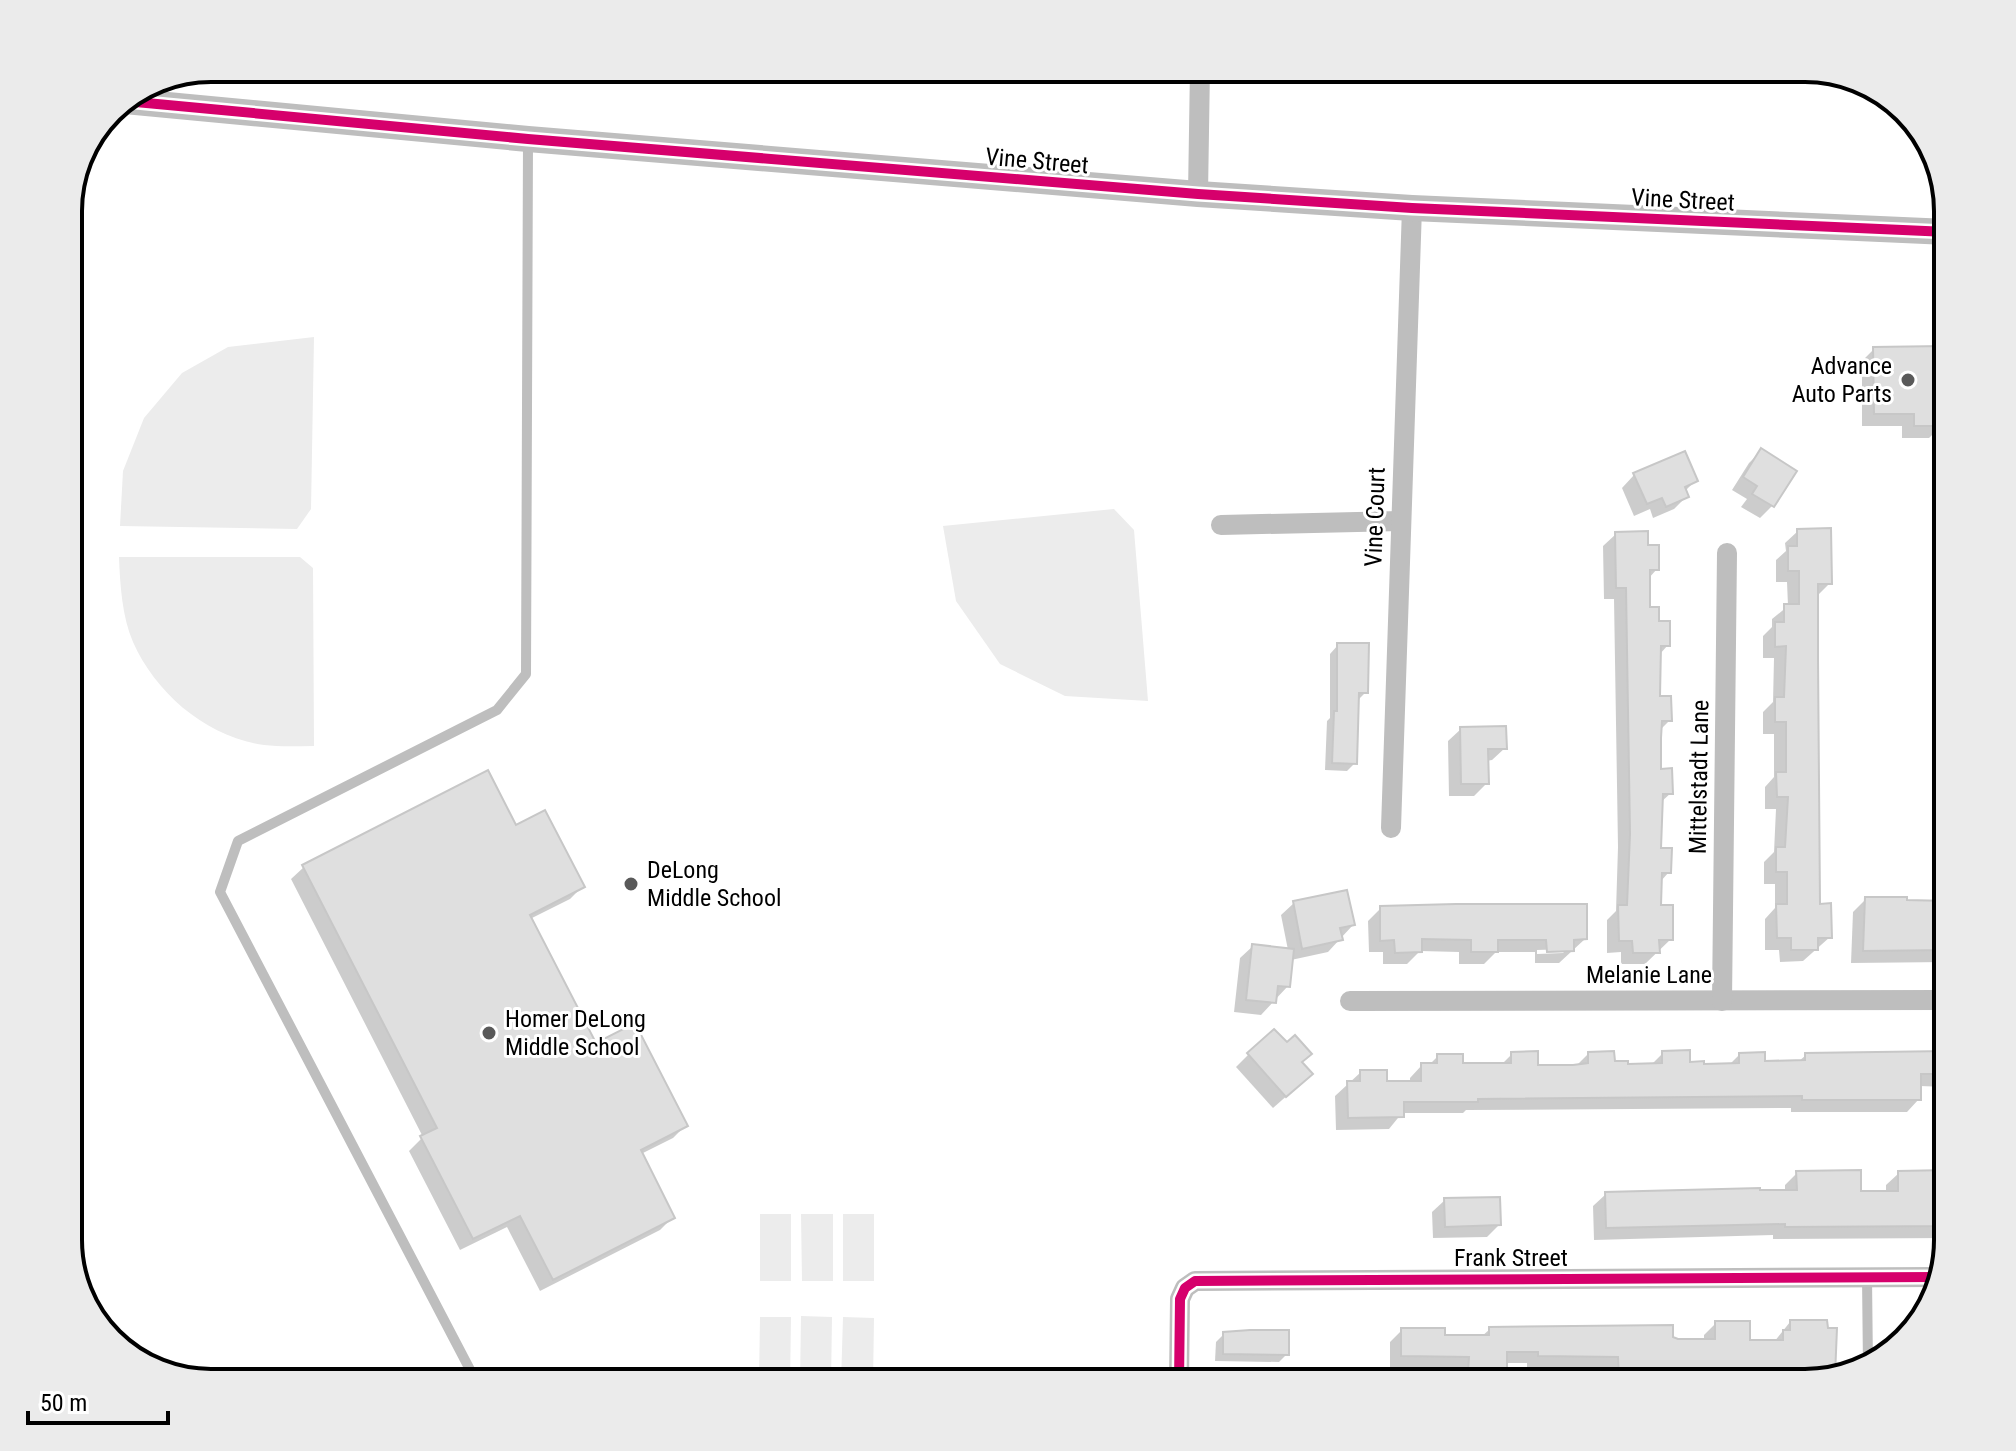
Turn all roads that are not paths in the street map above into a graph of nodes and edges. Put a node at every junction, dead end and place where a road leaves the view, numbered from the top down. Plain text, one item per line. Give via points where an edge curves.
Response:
1 (1200, 82) edge
2 (141, 103) edge
3 (528, 139) junction
4 (1198, 194) junction
5 (1412, 208) junction
6 (1934, 231) edge
7 (1401, 521) junction
8 (1221, 525) dead end
9 (1727, 553) dead end
10 (1391, 828) dead end
11 (1934, 1000) edge
12 (1350, 1001) dead end
13 (1722, 1001) junction
14 (1867, 1277) junction
15 (1928, 1277) edge
16 (1868, 1352) edge
17 (470, 1369) edge
18 (1179, 1369) edge

1 - 4 street
2 - 3 street, Vine Street
3 - 4 street, Vine Street
3 - 17 lane via 526,674 497,710 238,841 220,892
4 - 5 street, Vine Street
5 - 6 street, Vine Street
5 - 7 street, Vine Court
7 - 8 street
7 - 10 street, Vine Court
9 - 13 street, Mittelstadt Lane
11 - 13 street, Melanie Lane
12 - 13 street, Melanie Lane
14 - 15 street, Frank Street
14 - 16 lane
14 - 18 street, Frank Street via 1195,1281 1180,1299

